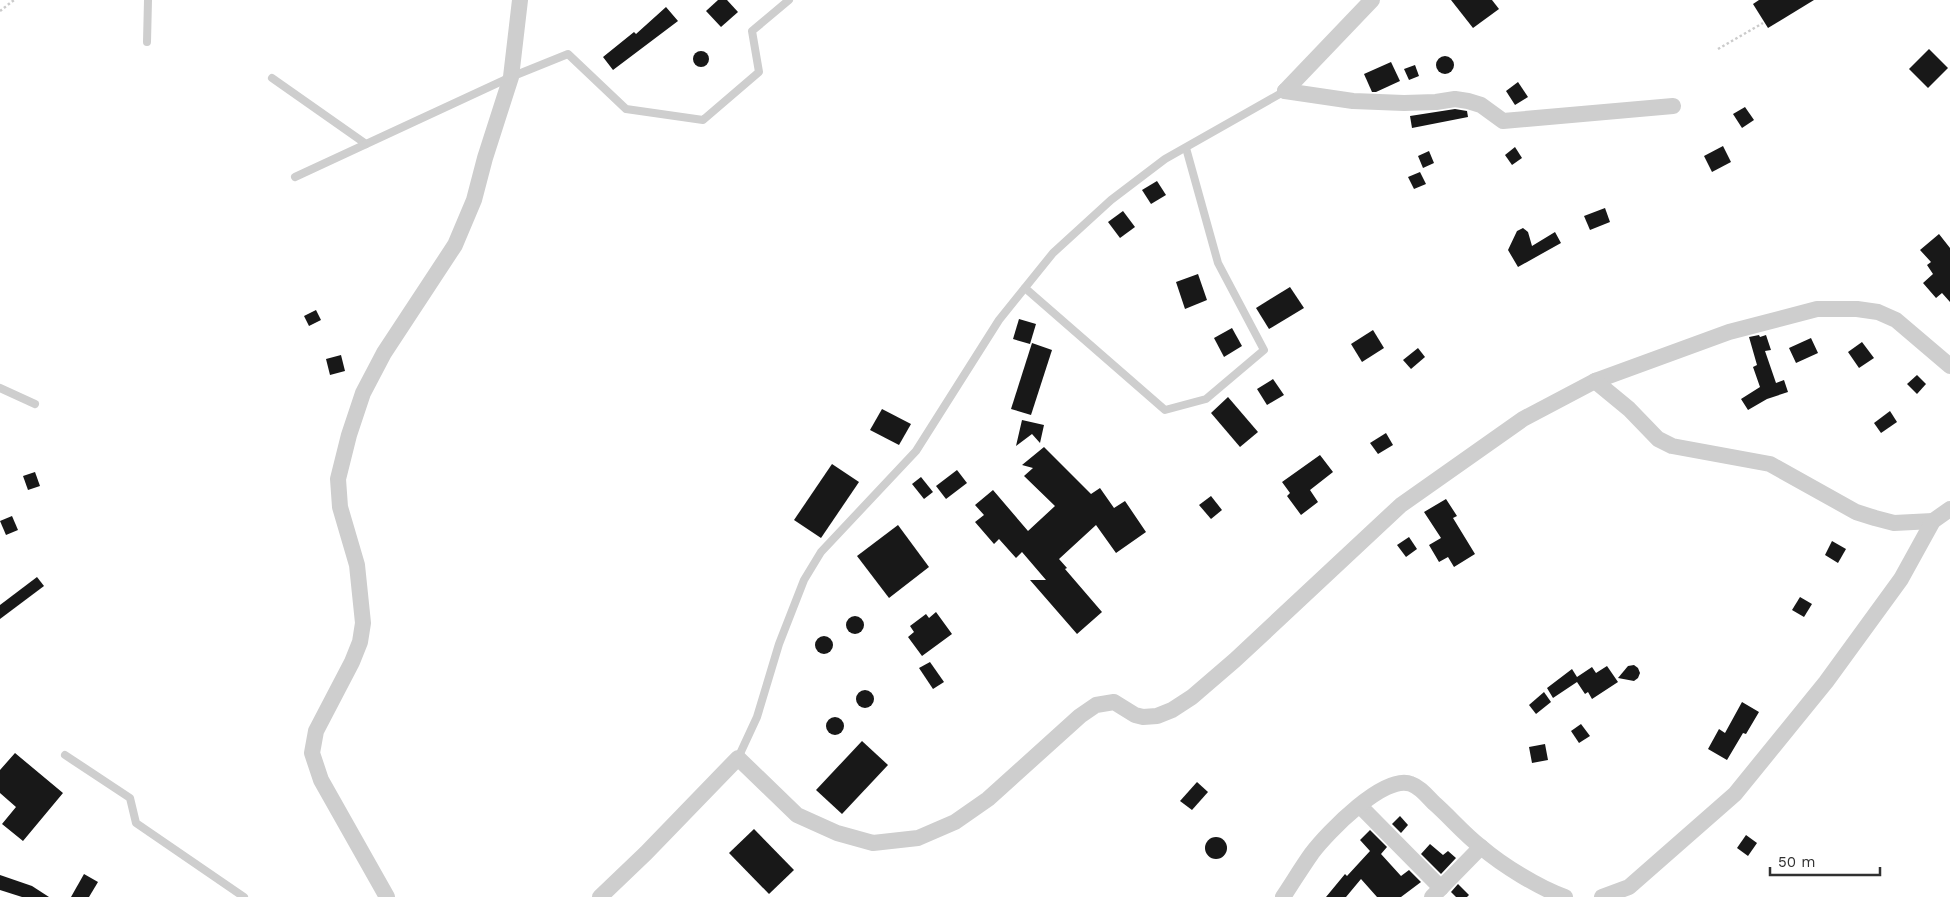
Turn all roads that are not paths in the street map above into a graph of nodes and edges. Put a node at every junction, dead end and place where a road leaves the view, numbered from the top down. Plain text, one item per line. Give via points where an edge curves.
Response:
1 (148, 0) edge
2 (520, 0) edge
3 (789, 0) edge
4 (1372, 0) edge
5 (147, 42) dead end
6 (510, 77) junction
7 (272, 78) dead end
8 (1285, 91) junction
9 (1673, 106) dead end
10 (366, 144) junction
11 (1186, 148) junction
12 (295, 177) dead end
13 (1025, 288) junction
14 (1950, 366) edge
15 (1595, 381) junction
16 (0, 388) edge
17 (35, 404) dead end
18 (1950, 509) edge
19 (1933, 522) junction
20 (65, 755) dead end
21 (738, 758) junction
22 (1360, 806) junction
23 (1481, 848) junction
24 (1437, 892) edge
25 (244, 897) edge
26 (387, 897) edge
27 (600, 897) edge
28 (1283, 897) edge
29 (1565, 897) edge
30 (1602, 897) edge

1 - 5 lane
2 - 6 street
3 - 6 lane via 752,31 759,72 703,120 626,109 568,54
4 - 8 street
6 - 10 lane
6 - 26 street via 474,200 455,245 384,353 363,393 338,479 340,507 357,565 363,623 352,662 316,731 312,753 321,780
7 - 10 lane
8 - 9 street via 1353,101 1404,103 1455,99 1481,105 1503,121
8 - 11 lane
10 - 12 lane
11 - 13 lane via 1111,200 1053,253
11 - 13 lane via 1218,263 1264,350 1206,399 1165,410
13 - 21 lane via 999,320 916,451 821,552 804,580 779,644 752,731
14 - 15 street via 1896,320 1878,312 1817,309 1729,332
15 - 19 street via 1658,439 1672,446 1770,464 1856,512 1875,518 1894,523
15 - 21 street via 1523,419 1401,505 1192,697 1172,710 1143,718 1114,702 1096,705 988,799 955,822 918,838 873,843 837,833 797,815
16 - 17 lane
18 - 19 street
19 - 30 street via 1901,579 1826,682 1735,794 1629,887
20 - 25 lane via 130,798 136,823
21 - 27 street
22 - 23 street via 1387,786 1398,782 1410,784 1422,791
22 - 24 street
22 - 28 street via 1314,851
23 - 24 street
23 - 29 street via 1533,882

